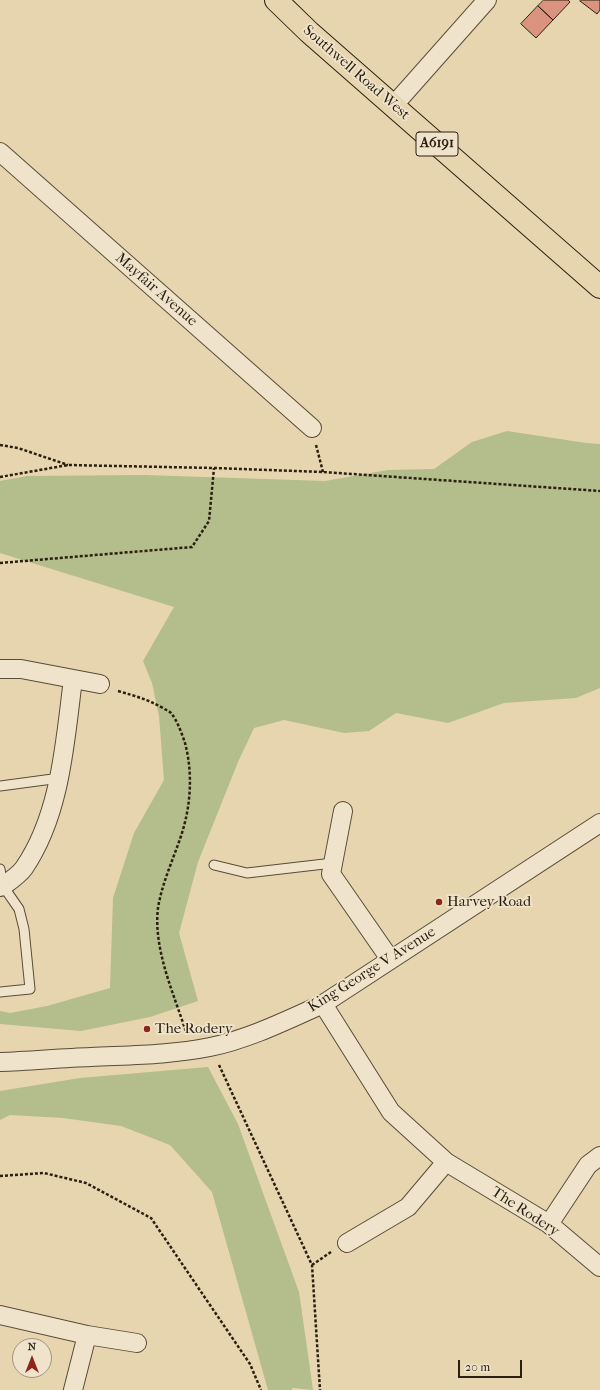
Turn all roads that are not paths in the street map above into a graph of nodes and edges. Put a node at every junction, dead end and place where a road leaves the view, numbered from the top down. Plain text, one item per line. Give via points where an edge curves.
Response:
1 (276, 0) edge
2 (487, 0) edge
3 (393, 106) junction
4 (0, 152) edge
5 (600, 287) edge
6 (312, 428) road end
7 (0, 669) edge
8 (73, 678) junction
9 (100, 684) road end
10 (60, 778) junction
11 (0, 786) edge
12 (343, 811) dead end
13 (600, 823) edge
14 (333, 863) junction
15 (214, 865) dead end
16 (1, 881) edge
17 (390, 959) junction
18 (0, 992) edge
19 (323, 1004) junction
20 (0, 1062) edge
21 (600, 1156) edge
22 (446, 1162) junction
23 (549, 1224) junction
24 (347, 1243) dead end
25 (600, 1267) edge
26 (0, 1315) edge
27 (87, 1335) junction
28 (137, 1343) dead end
29 (73, 1390) edge

1 - 3 main road, Southwell Road West / A6191
2 - 3 street
3 - 5 main road, Southwell Road West / A6191
4 - 6 street, Mayfair Avenue
7 - 8 street via 21,669
8 - 9 street
8 - 10 street
10 - 11 lane
10 - 16 street via 41,839 23,869
12 - 14 street
13 - 17 street, King George V Avenue
14 - 15 lane via 247,873
14 - 17 street via 331,874
16 - 18 lane via 21,916 30,989
17 - 19 street, King George V Avenue
19 - 20 street, King George V Avenue via 239,1039 210,1047 150,1055
19 - 22 street, The Rodery via 391,1112
21 - 23 street via 588,1165
22 - 23 street, The Rodery
22 - 24 street via 408,1207
23 - 25 street, The Rodery
26 - 27 street
27 - 28 street
27 - 29 street

